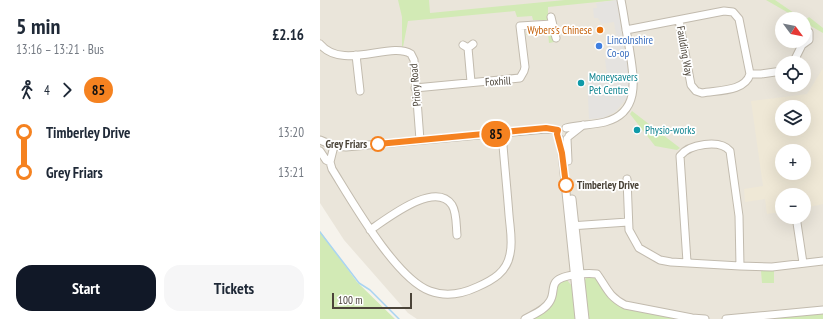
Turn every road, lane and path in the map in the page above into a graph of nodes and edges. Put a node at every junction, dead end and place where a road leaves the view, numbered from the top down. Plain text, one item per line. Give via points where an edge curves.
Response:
1 (622, 0) edge
2 (679, 20) junction
3 (626, 30) junction
4 (556, 38) dead end
5 (320, 44) edge
6 (468, 46) dead end
7 (356, 55) junction
8 (775, 72) edge
9 (750, 74) junction
10 (471, 82) junction
11 (415, 88) junction
12 (360, 92) dead end
13 (583, 125) junction
14 (561, 132) junction
15 (502, 133) junction
16 (568, 138) junction
17 (320, 140) edge
18 (420, 140) junction
19 (334, 146) junction
20 (320, 152) edge
21 (330, 162) junction
22 (627, 179) dead end
23 (628, 222) junction
24 (797, 224) edge
25 (572, 226) junction
26 (370, 230) junction
27 (458, 237) dead end
28 (823, 261) edge
29 (687, 262) junction
30 (803, 263) junction
31 (740, 266) junction
32 (577, 274) junction
33 (823, 310) edge
34 (525, 319) edge
35 (578, 319) edge
36 (585, 319) edge
37 (705, 319) edge
38 (726, 319) edge

1 - 3 street
2 - 3 street, Faulding Way
2 - 9 street, Faulding Way via 724,11 734,12 740,18
2 - 9 street, Faulding Way via 694,90 702,93 739,87 747,82
3 - 13 street via 634,82 632,98 625,110 613,119
4 - 10 street, Foxhill via 551,20 520,26 525,67 520,78
5 - 7 street, Priory Road via 333,54
6 - 10 street
7 - 11 street, Priory Road via 408,52 414,60
7 - 12 street
8 - 9 street
10 - 11 street, Foxhill
11 - 18 street, Priory Road
13 - 14 street
13 - 16 street
14 - 15 street via 546,128
14 - 16 street via 563,140
14 - 16 street via 569,131
14 - 25 street
15 - 18 street
15 - 26 street via 511,247 505,267 494,279 460,294 432,292 412,280
16 - 25 street
17 - 19 street
18 - 19 street
19 - 21 street
20 - 21 street
21 - 26 street
22 - 23 street
23 - 25 street
23 - 29 street via 632,238 647,254 660,260
24 - 30 street
25 - 32 street
26 - 27 street via 418,201 438,196 453,206
28 - 30 street
29 - 31 street
29 - 31 street via 680,156 688,148 717,144 727,147 730,151 738,216
30 - 31 street via 772,267
32 - 34 street via 560,278 555,282 553,295 546,306
32 - 35 street
32 - 36 street
32 - 37 street via 597,274 615,300 625,304
33 - 38 street

